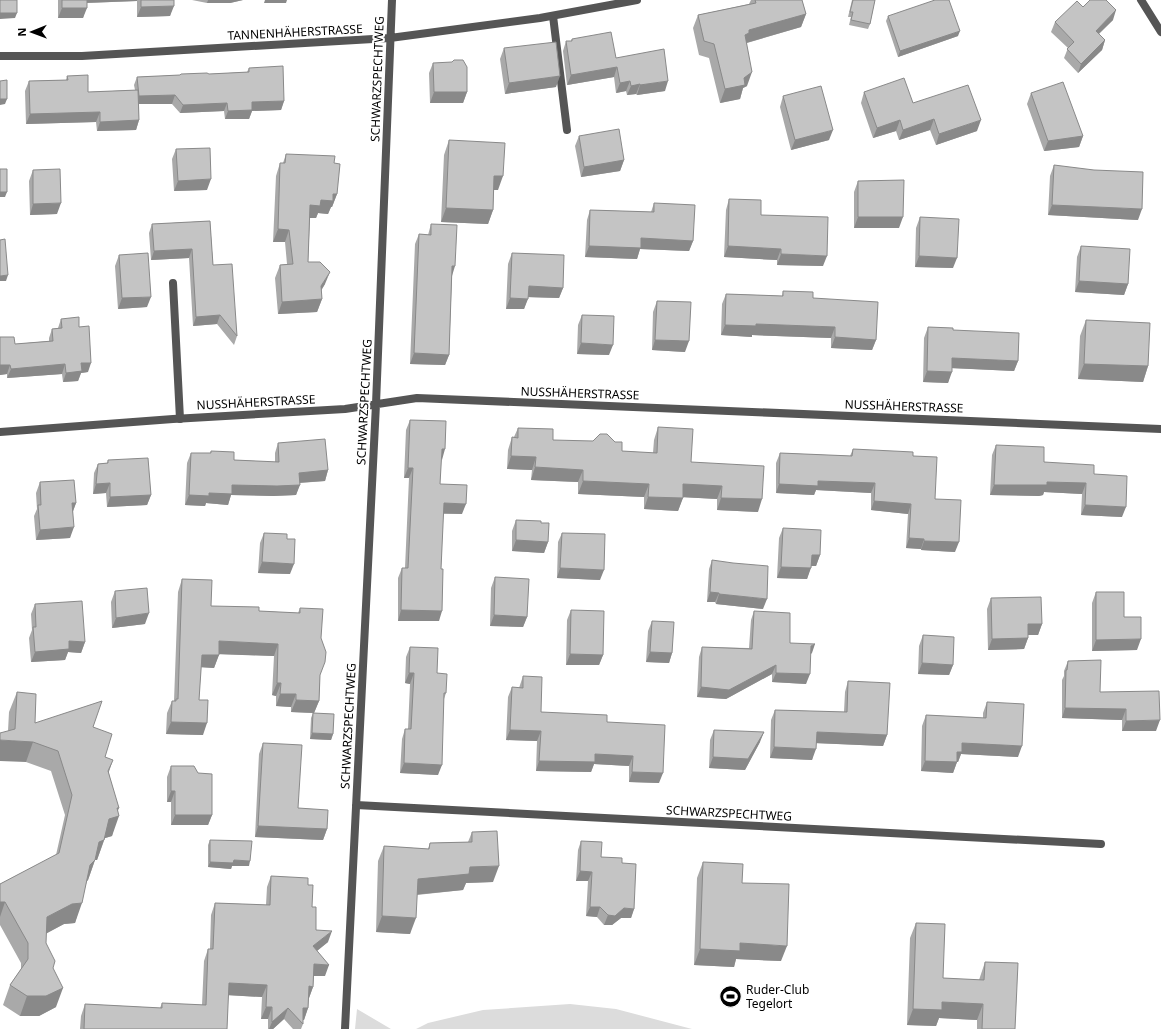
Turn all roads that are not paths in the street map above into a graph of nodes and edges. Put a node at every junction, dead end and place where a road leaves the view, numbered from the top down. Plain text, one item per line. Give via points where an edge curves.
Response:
1 (392, 0) edge
2 (637, 0) edge
3 (1141, 0) edge
4 (553, 16) junction
5 (1161, 32) edge
6 (390, 38) junction
7 (0, 56) edge
8 (567, 130) dead end
9 (173, 283) dead end
10 (376, 404) junction
11 (180, 419) junction
12 (1161, 429) edge
13 (0, 432) edge
14 (356, 805) junction
15 (1101, 844) dead end
16 (345, 1029) edge

1 - 6 street, SCHWARZSPECHTWEG
2 - 4 street, TANNENHÄHERSTRASSE
3 - 5 street
4 - 6 street, TANNENHÄHERSTRASSE
4 - 8 street
6 - 7 street, TANNENHÄHERSTRASSE via 97,55
6 - 10 street, SCHWARZSPECHTWEG
9 - 11 street
10 - 11 street, NUSSHÄHERSTRASSE via 345,409
10 - 12 street, NUSSHÄHERSTRASSE via 417,398
10 - 14 street, SCHWARZSPECHTWEG
11 - 13 street, NUSSHÄHERSTRASSE
14 - 15 street, SCHWARZSPECHTWEG
14 - 16 street, SCHWARZSPECHTWEG

